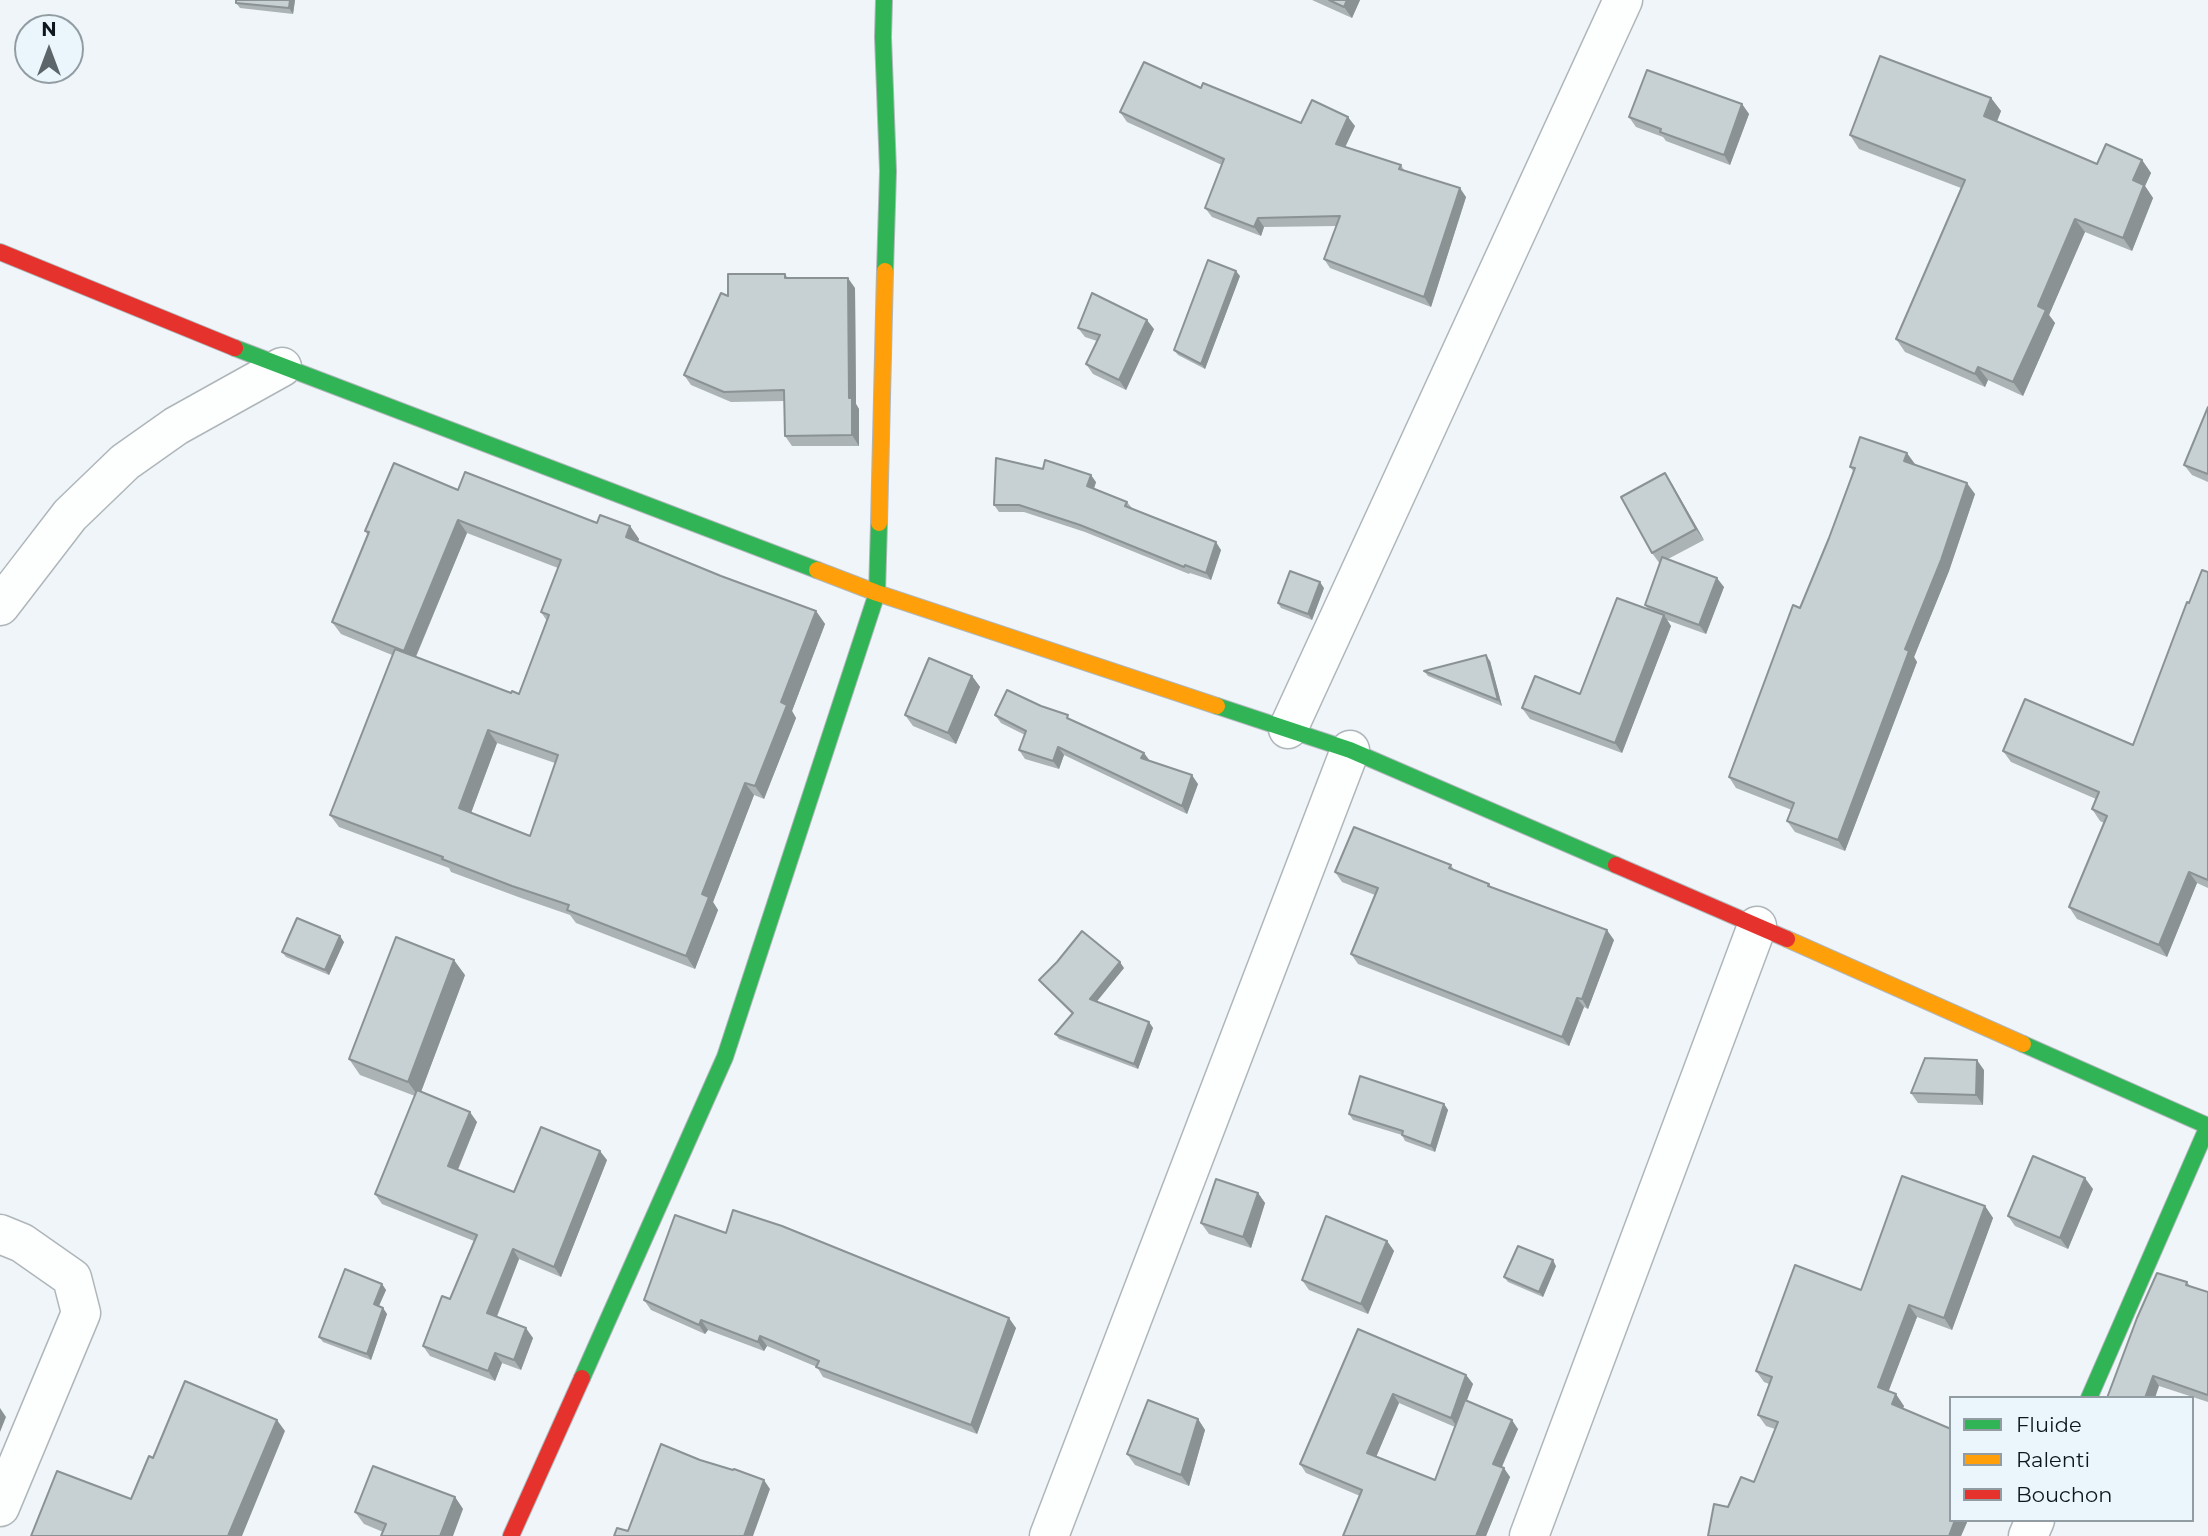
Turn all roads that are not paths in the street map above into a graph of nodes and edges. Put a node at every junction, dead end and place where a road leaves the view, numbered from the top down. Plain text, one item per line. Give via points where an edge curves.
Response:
1 (884, 0) edge
2 (1623, 0) edge
3 (0, 252) edge
4 (282, 367) junction
5 (877, 593) junction
6 (0, 606) edge
7 (1288, 729) junction
8 (1350, 750) junction
9 (1757, 926) junction
10 (0, 1234) edge
11 (2090, 1396) edge
12 (0, 1507) edge
13 (512, 1536) edge
14 (1049, 1536) edge
15 (1529, 1536) edge

1 - 5 street via 888,171
2 - 7 street
3 - 4 street
4 - 5 street
4 - 6 street via 176,426 125,462 70,515
5 - 7 street
5 - 13 street via 725,1057
7 - 8 street
8 - 9 street
8 - 14 street
9 - 11 street via 2208,1126
9 - 15 street
10 - 12 street via 22,1242 72,1278 81,1313

